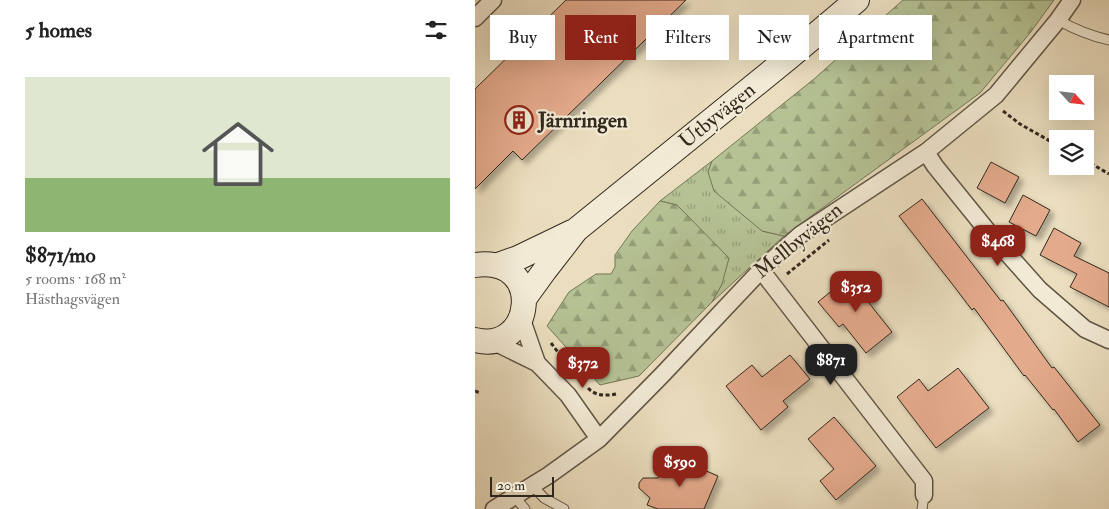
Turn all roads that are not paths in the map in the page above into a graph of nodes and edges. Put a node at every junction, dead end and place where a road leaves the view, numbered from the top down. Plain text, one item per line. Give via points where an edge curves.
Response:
1 (493, 0) edge
2 (857, 0) edge
3 (1072, 0) edge
4 (475, 18) edge
5 (1058, 20) junction
6 (1109, 40) edge
7 (926, 152) junction
8 (576, 230) junction
9 (481, 265) edge
10 (761, 270) junction
11 (523, 308) junction
12 (1109, 340) edge
13 (481, 341) edge
14 (537, 363) junction
15 (599, 439) junction
16 (532, 485) junction
17 (514, 496) junction
18 (923, 502) edge
19 (494, 509) edge
20 (525, 509) edge
21 (564, 509) edge

1 - 4 street
2 - 8 main road, Utbyvägen
3 - 5 street, Mellbyvägen
5 - 6 lane
5 - 7 street, Mellbyvägen via 996,95
7 - 10 street, Mellbyvägen via 800,235
7 - 12 street via 990,234 1040,290 1085,329
8 - 9 main road, Utbyvägen via 518,258
8 - 11 main road, Utbyvägen via 545,270
9 - 11 main road, Utbyvägen via 508,270 516,278 522,288
10 - 15 street, Mellbyvägen
10 - 18 street via 924,481
11 - 13 main road, Utbyvägen via 510,333
11 - 14 street
13 - 14 street
14 - 15 street via 568,395
15 - 16 street, Mellbyvägen
16 - 17 street, Mellbyvägen
16 - 21 lane via 544,498
17 - 19 street, Mellbyvägen
17 - 20 lane

